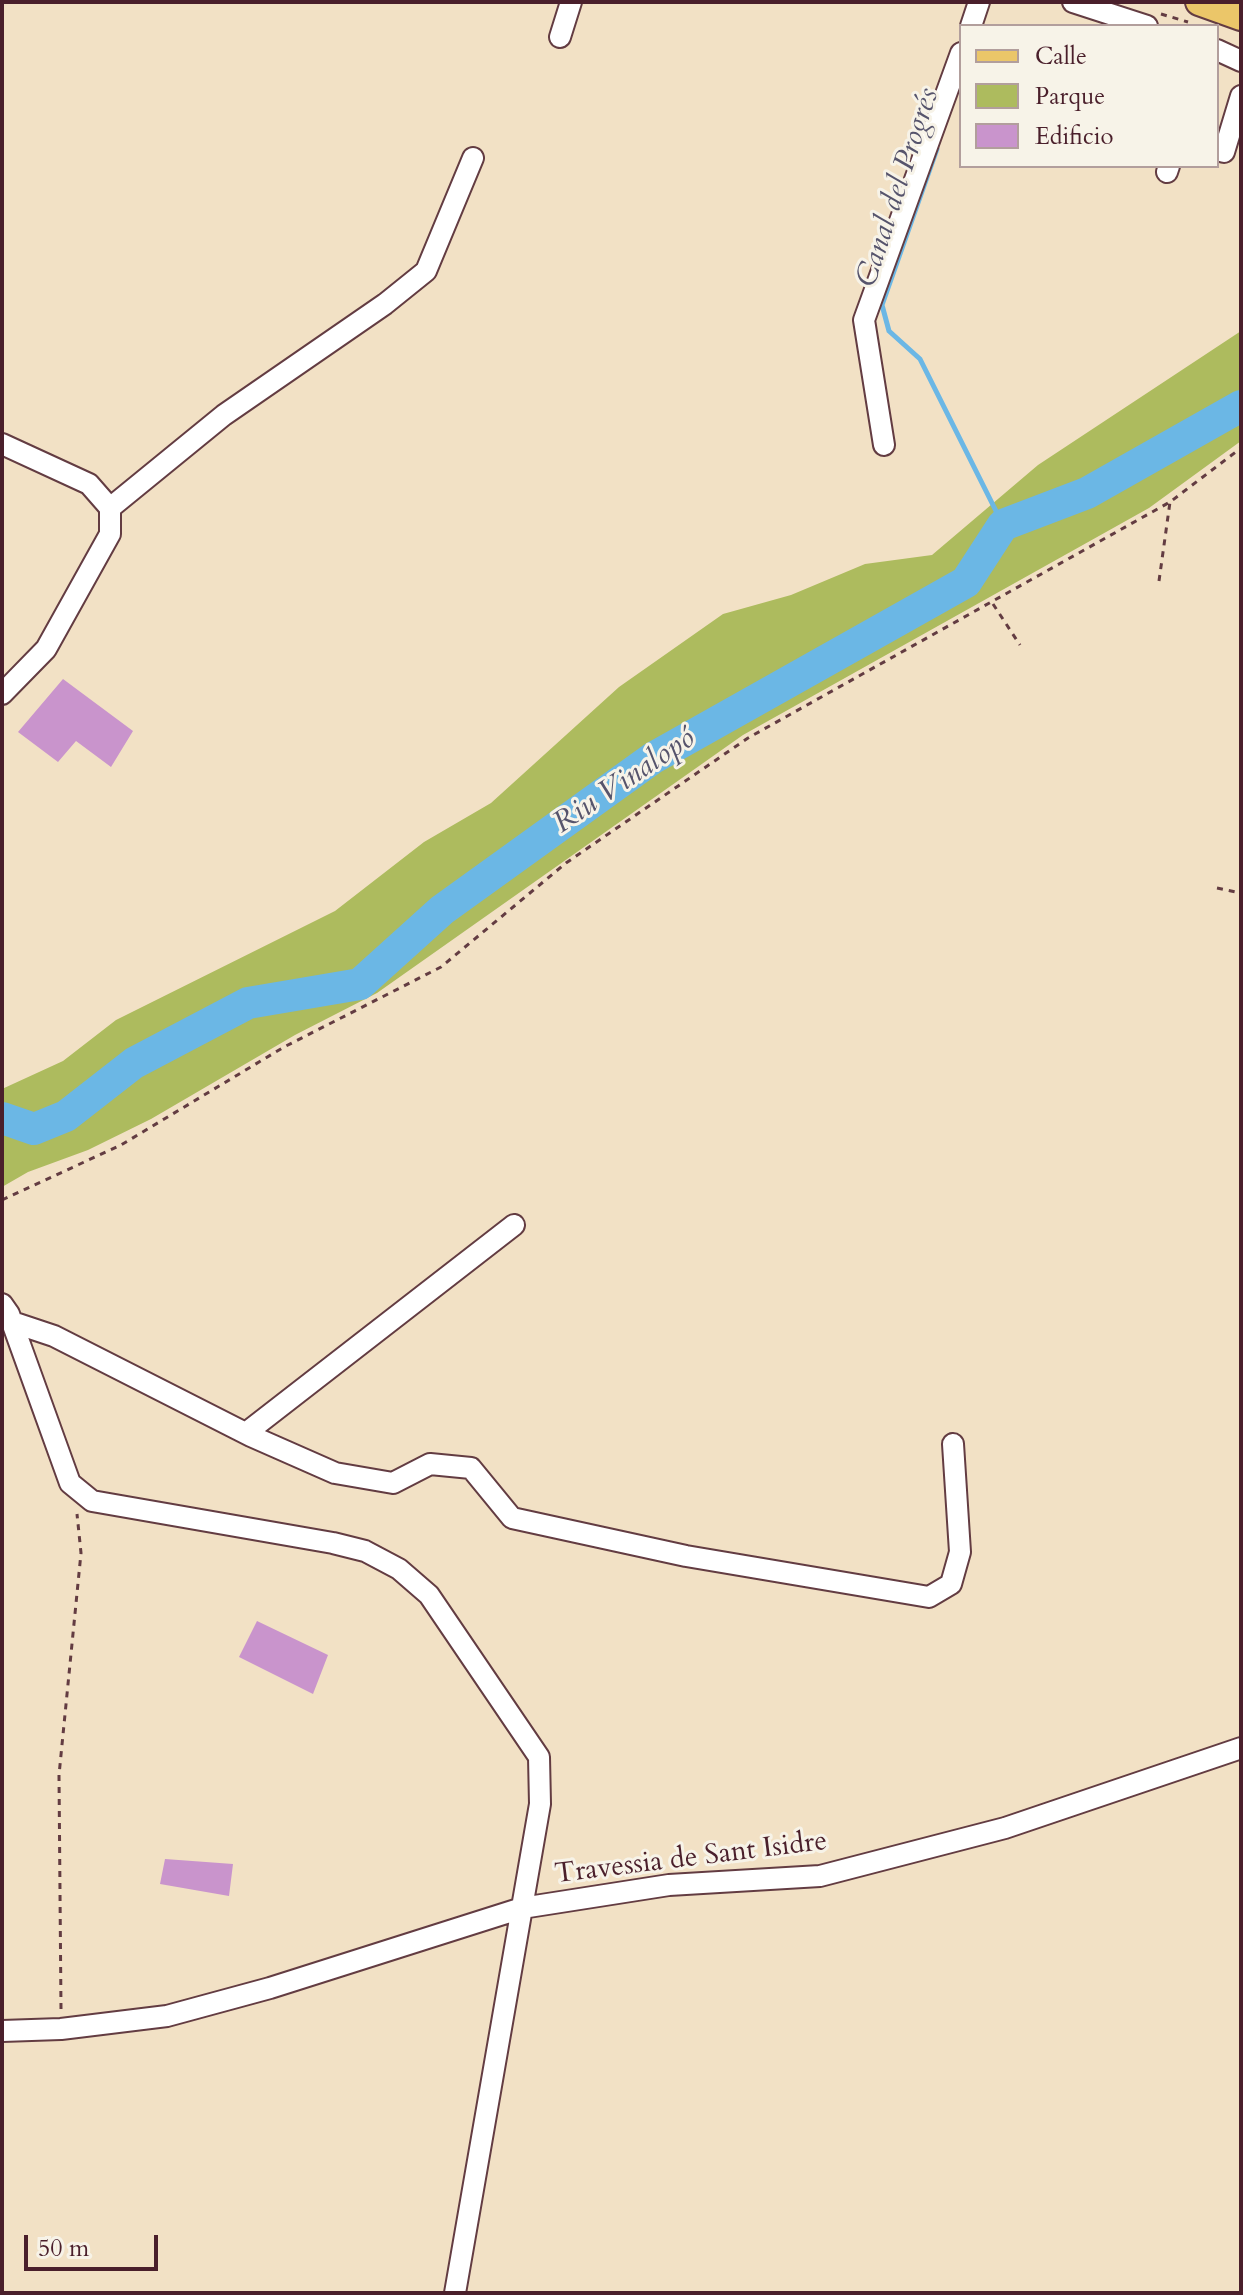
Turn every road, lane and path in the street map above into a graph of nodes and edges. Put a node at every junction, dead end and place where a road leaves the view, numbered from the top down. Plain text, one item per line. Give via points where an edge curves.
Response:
1 (571, 2) edge
2 (979, 2) edge
3 (1073, 2) edge
4 (1199, 2) edge
5 (1241, 17) edge
6 (972, 24) edge
7 (1141, 24) edge
8 (560, 37) dead end
9 (1219, 51) edge
10 (959, 59) edge
11 (1241, 61) edge
12 (1241, 96) edge
13 (1219, 151) edge
14 (473, 158) dead end
15 (2, 444) edge
16 (884, 445) dead end
17 (1241, 448) edge
18 (1170, 502) junction
19 (110, 508) junction
20 (1159, 581) dead end
21 (993, 604) junction
22 (1020, 645) dead end
23 (2, 694) edge
24 (1217, 888) dead end
25 (1241, 893) edge
26 (2, 1200) edge
27 (514, 1225) dead end
28 (7, 1313) edge
29 (246, 1433) junction
30 (953, 1444) dead end
31 (70, 1483) junction
32 (1241, 1748) edge
33 (522, 1908) junction
34 (61, 2029) junction
35 (2, 2031) edge
36 (455, 2293) edge

1 - 8 street
2 - 6 street
3 - 7 street
4 - 5 main road
9 - 11 street
10 - 16 street via 864,320
12 - 13 street via 1224,152
14 - 19 street via 426,271 224,415
15 - 19 street via 89,484
17 - 18 path
18 - 20 path
18 - 21 path
19 - 23 street via 110,534 46,649
21 - 22 path
21 - 26 path via 748,738 566,863 441,967 284,1047 121,1145
24 - 25 path
27 - 29 street
28 - 29 street
28 - 31 street
29 - 30 street via 335,1473 393,1483 430,1464 471,1468 512,1518 686,1556 929,1597 951,1584 960,1552
31 - 33 street via 92,1501 365,1551 399,1569 429,1595 539,1757 540,1804
31 - 34 path via 81,1553 59,1775
32 - 33 street, Travessia de Sant Isidre via 1005,1828 820,1876 669,1885
33 - 34 street, Travessia de Sant Isidre via 167,2016
33 - 36 street
34 - 35 street, Travessia de Sant Isidre

